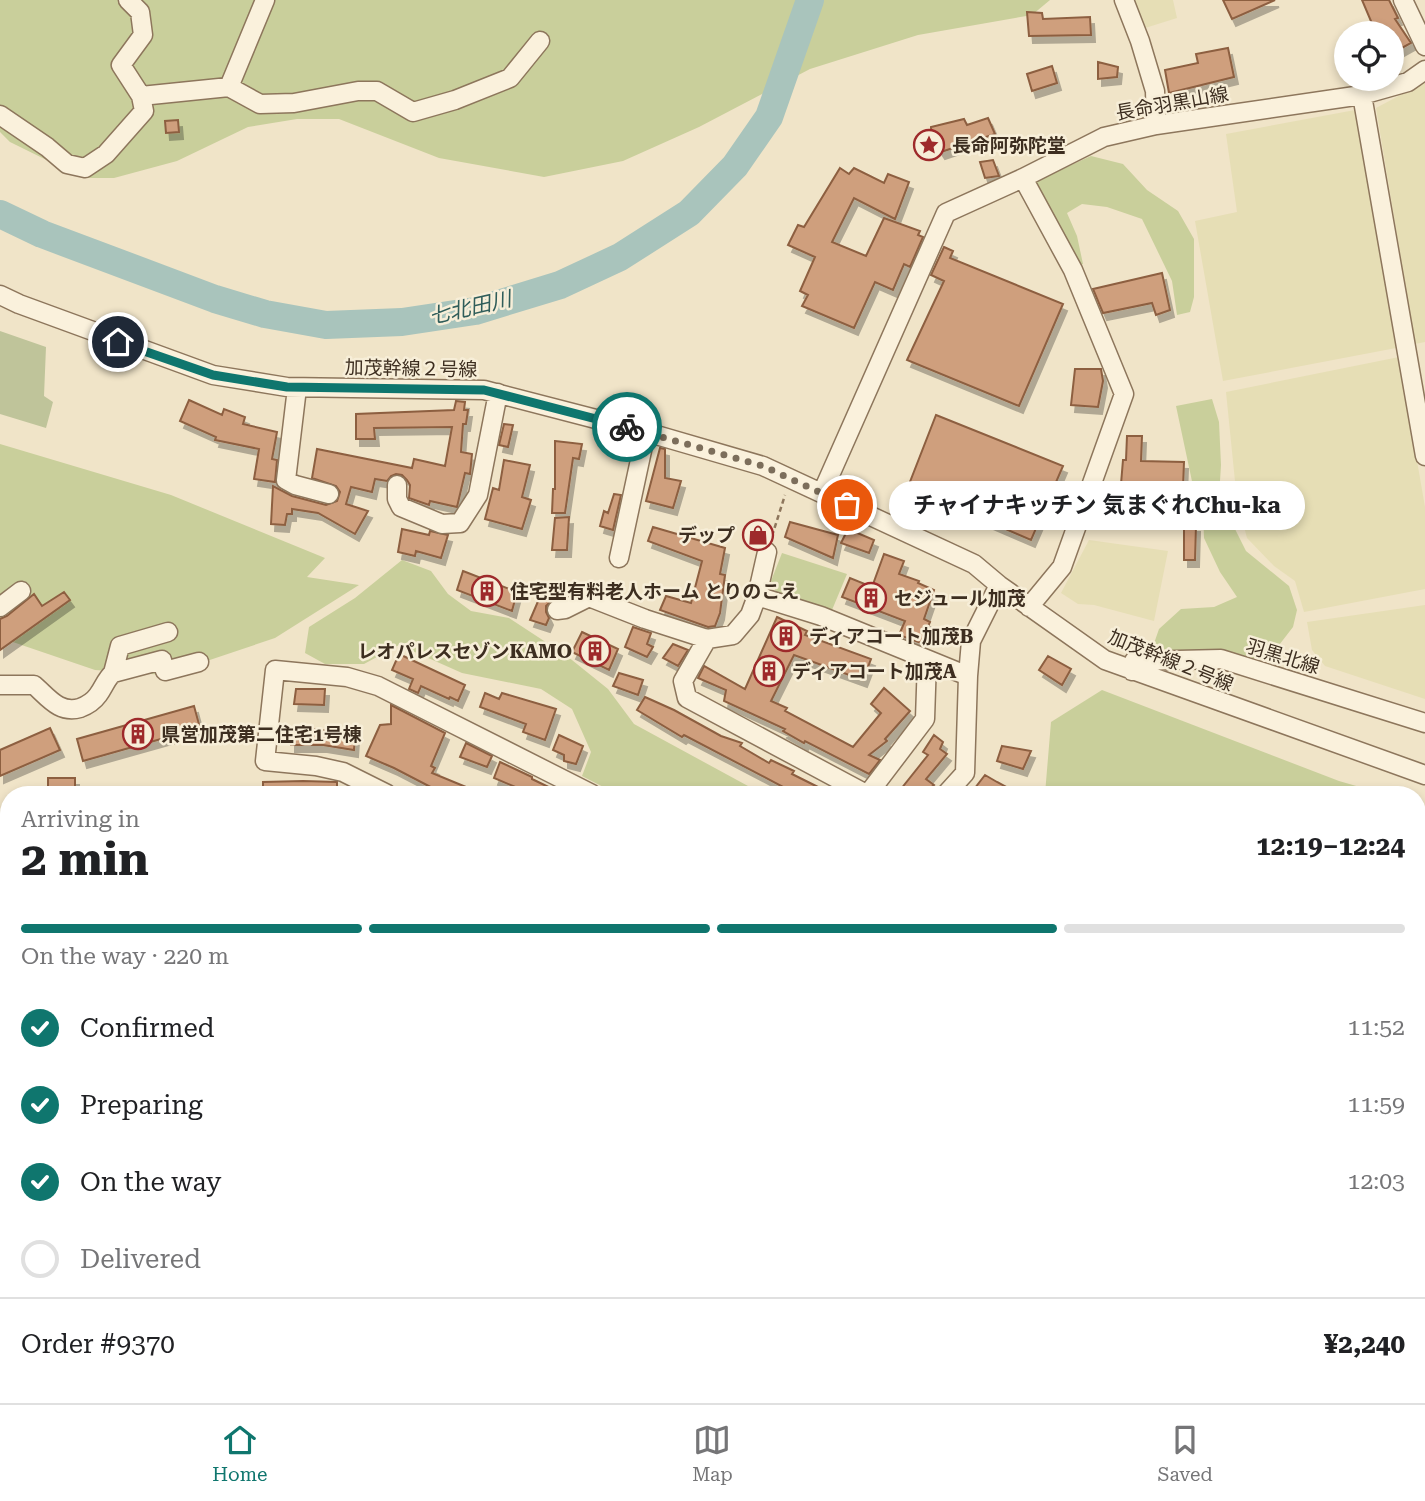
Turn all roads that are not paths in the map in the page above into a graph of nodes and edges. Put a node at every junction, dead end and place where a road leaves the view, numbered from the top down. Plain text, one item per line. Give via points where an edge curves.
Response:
1 (128, 0) edge
2 (265, 0) edge
3 (1124, 0) edge
4 (1403, 0) edge
5 (541, 41) dead end
6 (1425, 46) edge
7 (1425, 70) edge
8 (229, 87) junction
9 (1362, 95) junction
10 (141, 96) junction
11 (0, 115) edge
12 (1156, 125) junction
13 (1023, 178) junction
14 (0, 295) edge
15 (297, 388) junction
16 (498, 393) junction
17 (646, 432) junction
18 (1425, 456) edge
19 (397, 485) dead end
20 (822, 493) junction
21 (329, 494) dead end
22 (767, 552) road end
23 (619, 558) dead end
24 (999, 585) junction
25 (21, 592) dead end
26 (757, 596) junction
27 (0, 607) edge
28 (1029, 607) junction
29 (556, 610) dead end
30 (168, 632) dead end
31 (707, 639) junction
32 (927, 660) junction
33 (199, 662) dead end
34 (1132, 671) junction
35 (113, 673) junction
36 (968, 676) junction
37 (0, 685) edge
38 (1425, 723) edge
39 (1425, 775) edge
40 (371, 786) edge
41 (576, 786) edge
42 (852, 786) edge
43 (873, 786) edge
44 (954, 786) edge

1 - 10 street via 140,12 144,35 121,65
2 - 8 street
3 - 12 street via 1155,90
4 - 6 street
5 - 8 street via 510,78 413,112 377,91 260,104
7 - 9 street, 長命羽黒山線 via 1408,82
8 - 10 street
9 - 12 street, 長命羽黒山線
9 - 18 street
10 - 11 street via 144,111 106,154 85,168 67,164
12 - 13 street, 長命羽黒山線 via 1104,137
13 - 20 street, 長命羽黒山線 via 946,213
13 - 28 street via 1073,270 1124,394 1062,567
14 - 15 street, 加茂幹線２号線 via 213,375
15 - 16 street, 加茂幹線２号線
15 - 21 street via 286,480
16 - 17 street, 加茂幹線２号線
16 - 19 street via 478,495 460,523 442,524 401,507
17 - 20 street, 加茂幹線２号線 via 763,466
17 - 23 street
20 - 24 street, 加茂幹線２号線 via 974,564
22 - 26 street
24 - 28 street, 加茂幹線２号線
24 - 36 street via 971,641
25 - 27 street
26 - 31 street via 750,615 733,635
26 - 32 street via 821,616
28 - 34 street, 加茂幹線２号線 via 1105,660
29 - 31 street via 589,597
30 - 35 street via 120,646
31 - 42 street via 683,681 687,698
32 - 36 street
32 - 43 street via 925,719
33 - 35 street via 165,671 162,660
34 - 38 street, 羽黒北線 via 1134,661 1221,659
34 - 39 street, 加茂幹線２号線
35 - 37 street via 94,700 70,710 52,703 34,685
36 - 44 street via 965,774
40 - 41 street via 343,772 265,761 275,670 347,677 378,686

